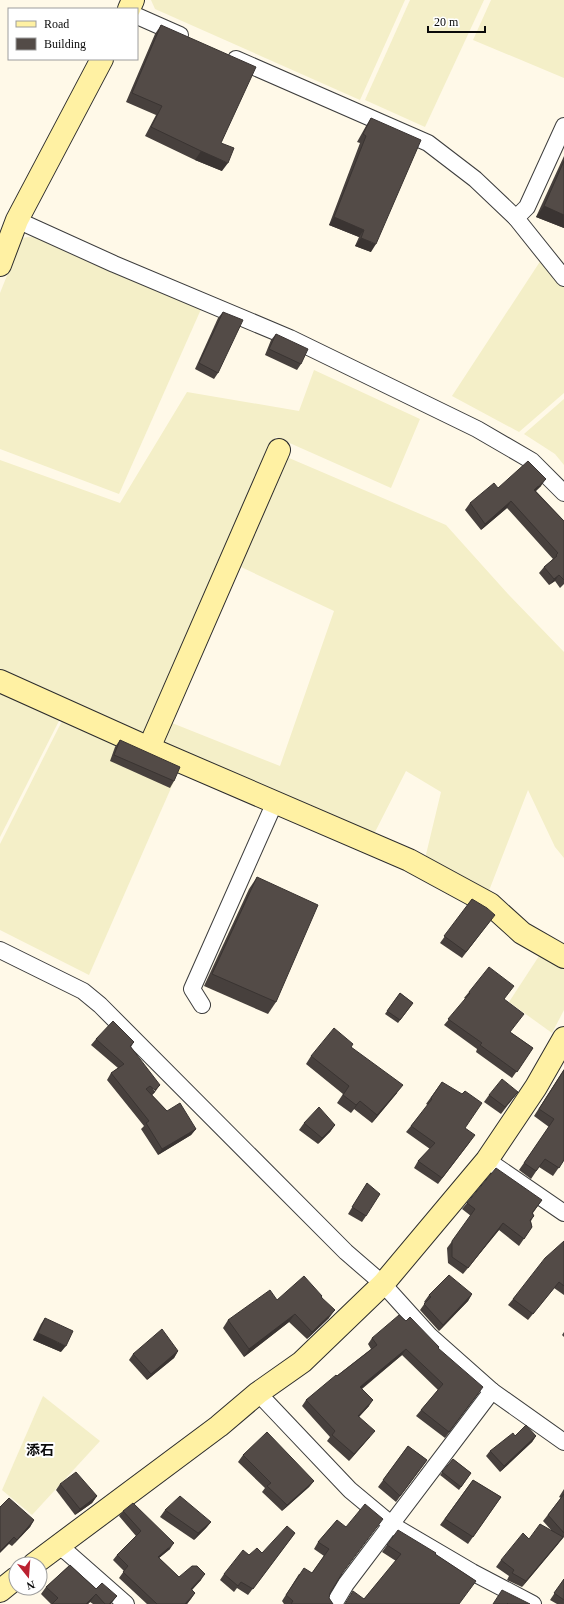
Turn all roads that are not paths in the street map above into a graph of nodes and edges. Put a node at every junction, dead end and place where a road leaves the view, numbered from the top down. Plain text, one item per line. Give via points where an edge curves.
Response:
1 (138, 16) edge
2 (195, 42) edge
3 (224, 54) edge
4 (101, 60) edge
5 (564, 126) edge
6 (516, 218) junction
7 (17, 220) junction
8 (0, 264) edge
9 (564, 278) edge
10 (279, 450) dead end
11 (564, 493) edge
12 (0, 681) edge
13 (149, 748) junction
14 (275, 802) junction
15 (0, 950) edge
16 (564, 957) edge
17 (202, 1005) dead end
18 (564, 1038) edge
19 (487, 1160) junction
20 (564, 1213) edge
21 (383, 1284) junction
22 (492, 1391) junction
23 (258, 1393) junction
24 (564, 1442) edge
25 (392, 1525) junction
26 (58, 1546) junction
27 (45, 1556) edge
28 (8, 1584) edge
29 (0, 1591) edge
30 (126, 1604) edge
31 (334, 1604) edge
32 (533, 1604) edge

1 - 2 street
3 - 6 street via 428,143 475,179
4 - 7 street
5 - 6 street via 528,207
6 - 9 street
7 - 8 street
7 - 11 street via 290,338 477,429 532,460
10 - 13 street
12 - 13 street
13 - 14 street
14 - 16 street via 409,860 490,904 522,932
14 - 17 street via 192,989
15 - 21 street via 83,991 100,1005 346,1252
18 - 19 street via 536,1087
19 - 20 street
19 - 21 street
21 - 22 street via 430,1336
21 - 23 street via 302,1362
22 - 24 street
22 - 25 street
23 - 25 street via 350,1490
23 - 26 street via 219,1426
25 - 31 street via 346,1584
25 - 32 street
26 - 27 street
26 - 30 street
28 - 29 street

